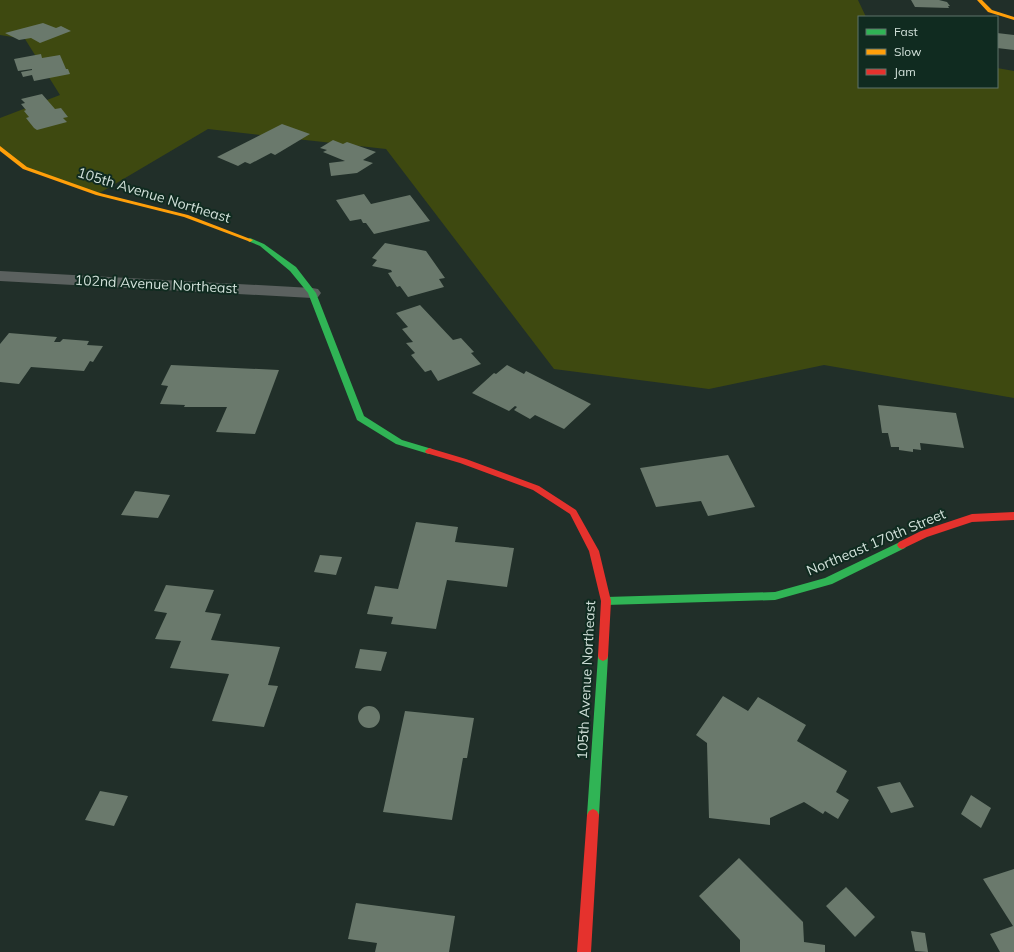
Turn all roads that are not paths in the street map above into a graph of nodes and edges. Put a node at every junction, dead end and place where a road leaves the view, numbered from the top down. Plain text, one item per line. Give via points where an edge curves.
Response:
1 (979, 0) edge
2 (1014, 19) edge
3 (0, 148) edge
4 (0, 276) edge
5 (312, 293) junction
6 (1014, 516) edge
7 (606, 601) junction
8 (584, 952) edge

1 - 2 street via 994,14
3 - 5 street, 105th Avenue Northeast via 25,168 98,194 186,216 249,239 293,268
4 - 5 street, 102nd Avenue Northeast
5 - 7 street, 105th Avenue Northeast via 360,418 400,442 536,488 573,512 594,551
6 - 7 street, Northeast 170th Street via 972,518 924,534 828,581 775,596
7 - 8 street, 105th Avenue Northeast

